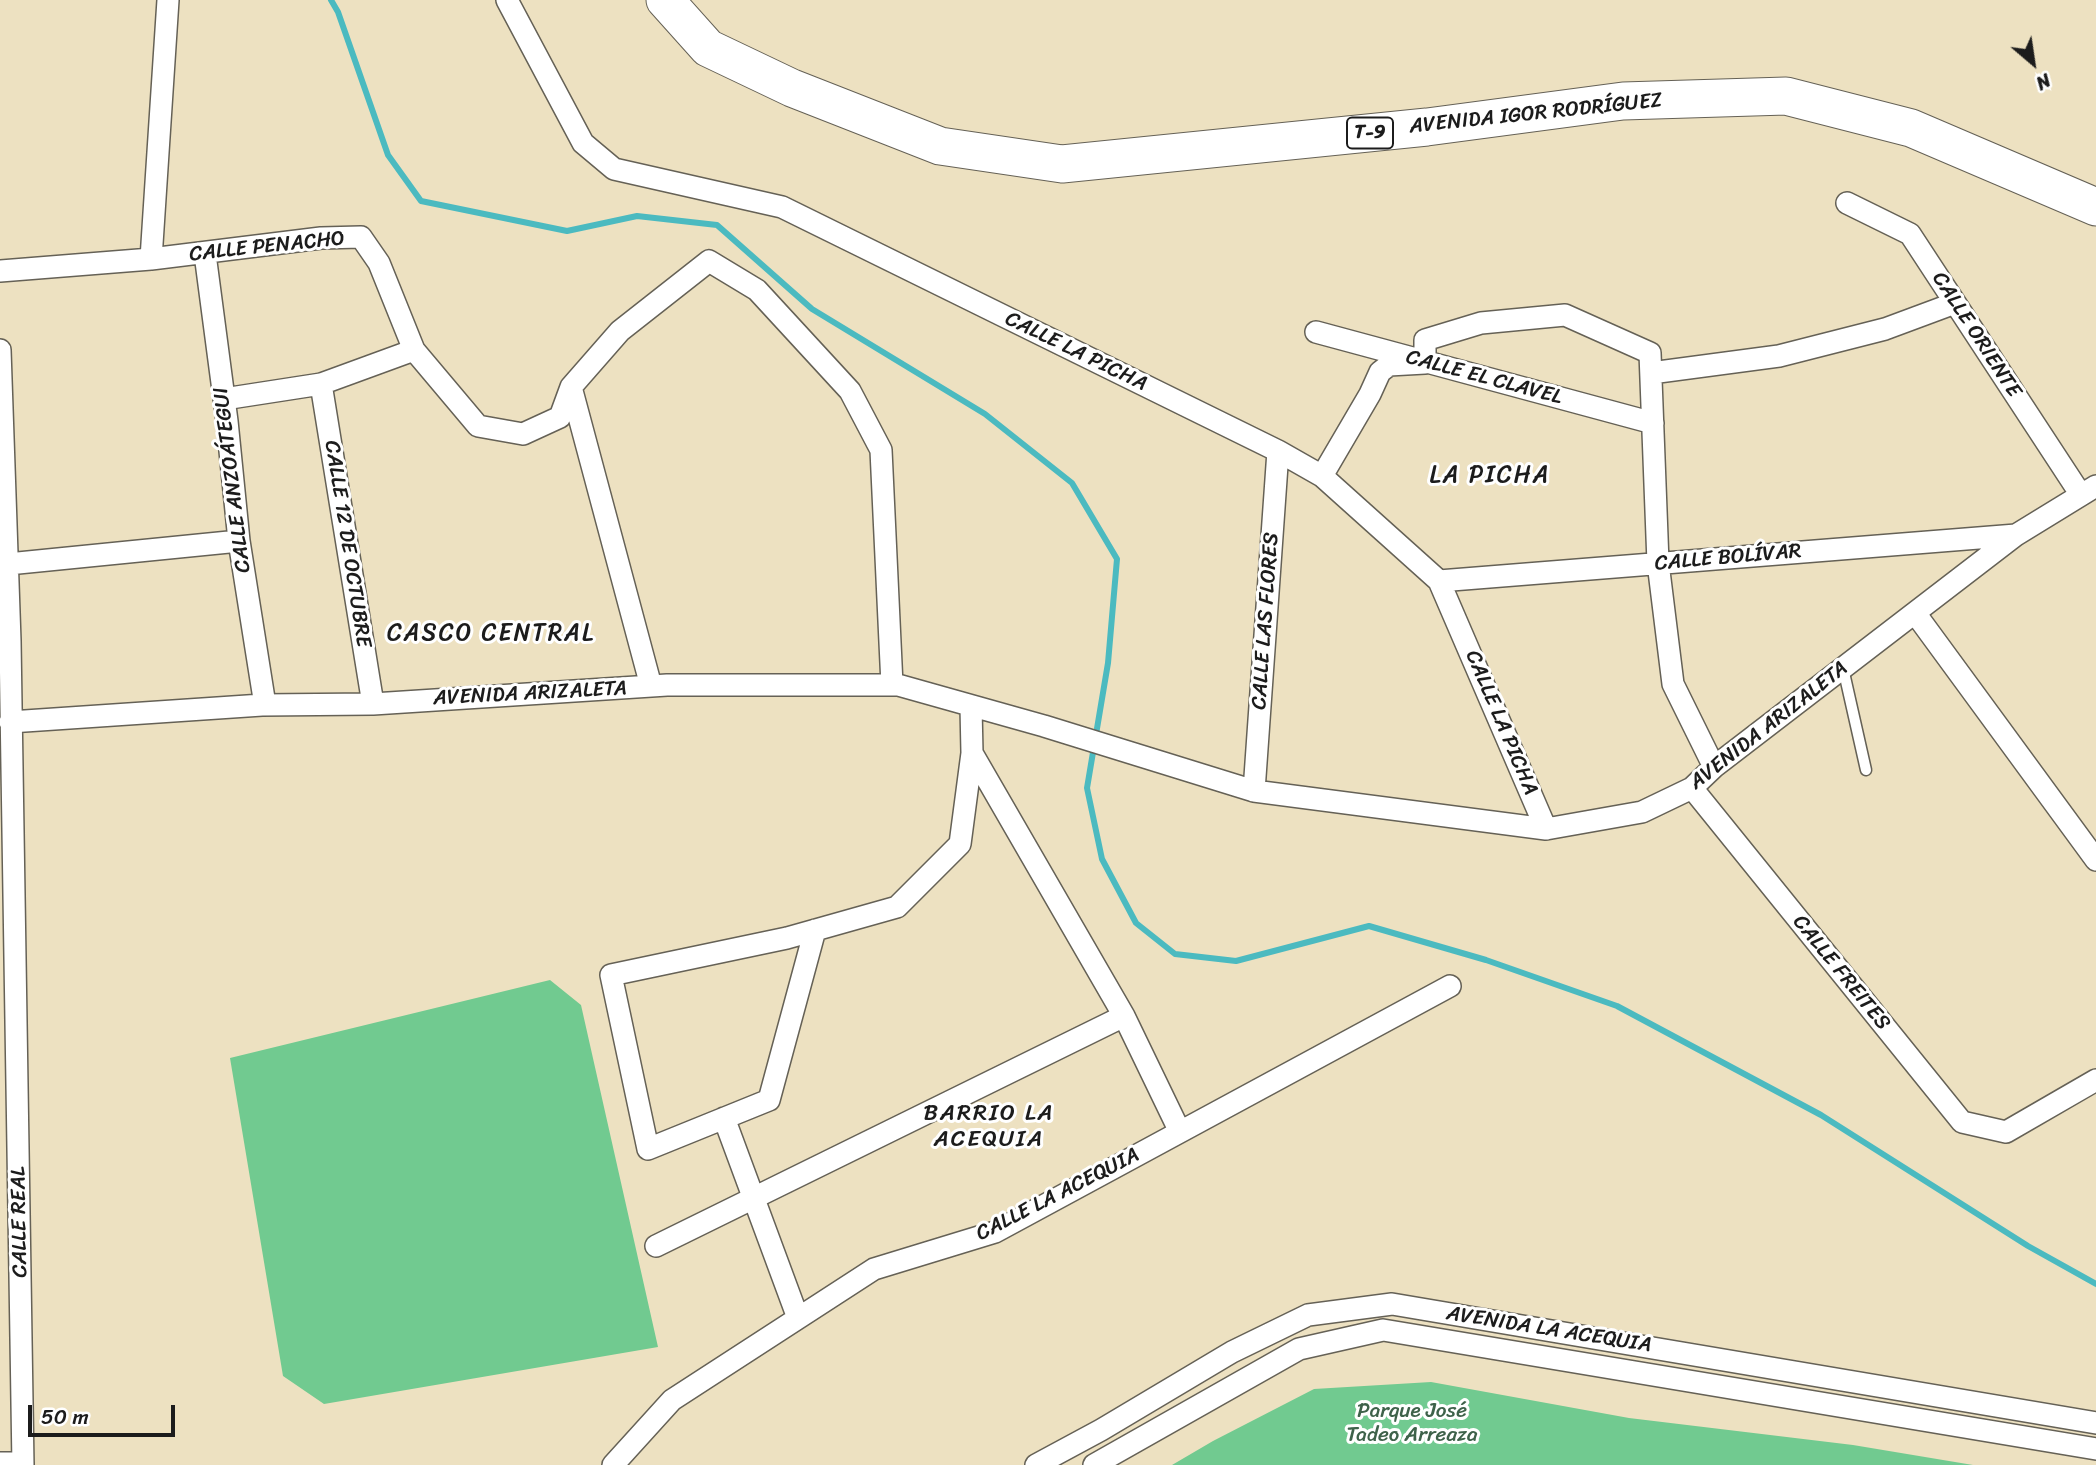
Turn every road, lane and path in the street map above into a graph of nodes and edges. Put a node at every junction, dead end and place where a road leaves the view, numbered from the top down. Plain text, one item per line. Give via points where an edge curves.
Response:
1 (168, 0) edge
2 (507, 0) edge
3 (665, 0) edge
4 (1847, 204) dead end
5 (2096, 207) edge
6 (205, 254) junction
7 (151, 259) junction
8 (0, 271) edge
9 (1955, 303) junction
10 (1316, 332) dead end
11 (0, 350) edge
12 (414, 350) junction
13 (1425, 363) junction
14 (1651, 373) junction
15 (321, 384) junction
16 (571, 387) junction
17 (224, 399) junction
18 (1653, 423) junction
19 (1278, 451) junction
20 (1322, 476) junction
21 (2089, 490) edge
22 (2016, 534) junction
23 (239, 541) junction
24 (1658, 563) junction
25 (8, 564) junction
26 (1439, 581) junction
27 (1915, 613) junction
28 (1843, 668) junction
29 (892, 685) junction
30 (651, 687) junction
31 (373, 704) junction
32 (265, 705) junction
33 (971, 707) junction
34 (10, 722) junction
35 (972, 753) junction
36 (1714, 767) junction
37 (1866, 770) dead end
38 (1692, 788) junction
39 (1254, 791) junction
40 (1546, 829) junction
41 (2096, 860) edge
42 (815, 930) junction
43 (8, 939) edge
44 (1450, 986) dead end
45 (1124, 1016) junction
46 (2096, 1080) edge
47 (724, 1118) junction
48 (1180, 1132) junction
49 (754, 1198) junction
50 (656, 1246) dead end
51 (798, 1318) junction
52 (2096, 1423) edge
53 (2096, 1449) edge
54 (0, 1464) edge
55 (23, 1464) edge
56 (613, 1465) edge
57 (1036, 1465) edge
58 (1094, 1465) edge

1 - 7 street
2 - 19 street, CALLE LA PICHA via 583,143 614,169 782,206
3 - 5 highway, AVENIDA IGOR RODRÍGUEZ / T-9 via 708,48 792,88 940,146 1062,164 1427,127 1623,100 1786,96 1910,128
4 - 9 street, CALLE ORIENTE via 1910,234
6 - 7 street, CALLE PENACHO
6 - 12 street, CALLE PENACHO via 361,237 379,263
6 - 17 street, CALLE ANZOÁTEGUI
7 - 8 street, CALLE PENACHO
9 - 14 street via 1885,330 1779,356
9 - 21 street, CALLE ORIENTE
10 - 13 street, CALLE EL CLAVEL
11 - 25 street, CALLE REAL
12 - 15 street
12 - 16 street, CALLE PENACHO via 478,426 523,434 560,416
13 - 14 street via 1425,340 1481,323 1565,315 1650,354
13 - 18 street, CALLE EL CLAVEL
13 - 20 street via 1390,365 1380,372
14 - 18 street
15 - 17 street
15 - 31 street, CALLE 12 DE OCTUBRE
16 - 29 street, CALLE PENACHO via 620,331 709,261 757,290 850,391 881,450
16 - 30 street
17 - 23 street, CALLE ANZOÁTEGUI
18 - 24 street
19 - 20 street, CALLE LA PICHA
19 - 39 street, CALLE LAS FLORES
20 - 26 street, CALLE LA PICHA
21 - 22 street, AVENIDA ARIZALETA
22 - 24 street, CALLE BOLÍVAR
22 - 27 street, AVENIDA ARIZALETA
23 - 25 street
23 - 32 street, CALLE ANZOÁTEGUI
24 - 26 street, CALLE BOLÍVAR
24 - 36 street via 1672,684
25 - 34 street, CALLE REAL
26 - 40 street, CALLE LA PICHA
27 - 28 street, AVENIDA ARIZALETA
27 - 41 street
28 - 36 street, AVENIDA ARIZALETA
28 - 37 lane
29 - 30 street, AVENIDA ARIZALETA
29 - 33 street, AVENIDA ARIZALETA
30 - 31 street, AVENIDA ARIZALETA
31 - 32 street, AVENIDA ARIZALETA
32 - 34 street, AVENIDA ARIZALETA
33 - 35 street
33 - 39 street, AVENIDA ARIZALETA
34 - 43 street, CALLE REAL
35 - 42 street via 960,844 897,907
35 - 45 street
36 - 38 street, AVENIDA ARIZALETA
38 - 40 street, AVENIDA ARIZALETA via 1642,812
38 - 46 street, CALLE FREITES via 1962,1122 2006,1132
39 - 40 street, AVENIDA ARIZALETA
42 - 47 street via 769,1100
42 - 47 street via 611,975 648,1149
43 - 55 street, CALLE REAL
44 - 48 street, CALLE LA ACEQUIA
45 - 48 street
45 - 49 street
47 - 49 street
48 - 51 street, CALLE LA ACEQUIA via 995,1232 874,1269
49 - 50 street
49 - 51 street
51 - 56 street, CALLE LA ACEQUIA via 672,1399
52 - 57 street, AVENIDA LA ACEQUIA via 1392,1304 1308,1315 1232,1352
53 - 58 street, AVENIDA LA ACEQUIA via 1383,1330 1299,1349
54 - 55 street

